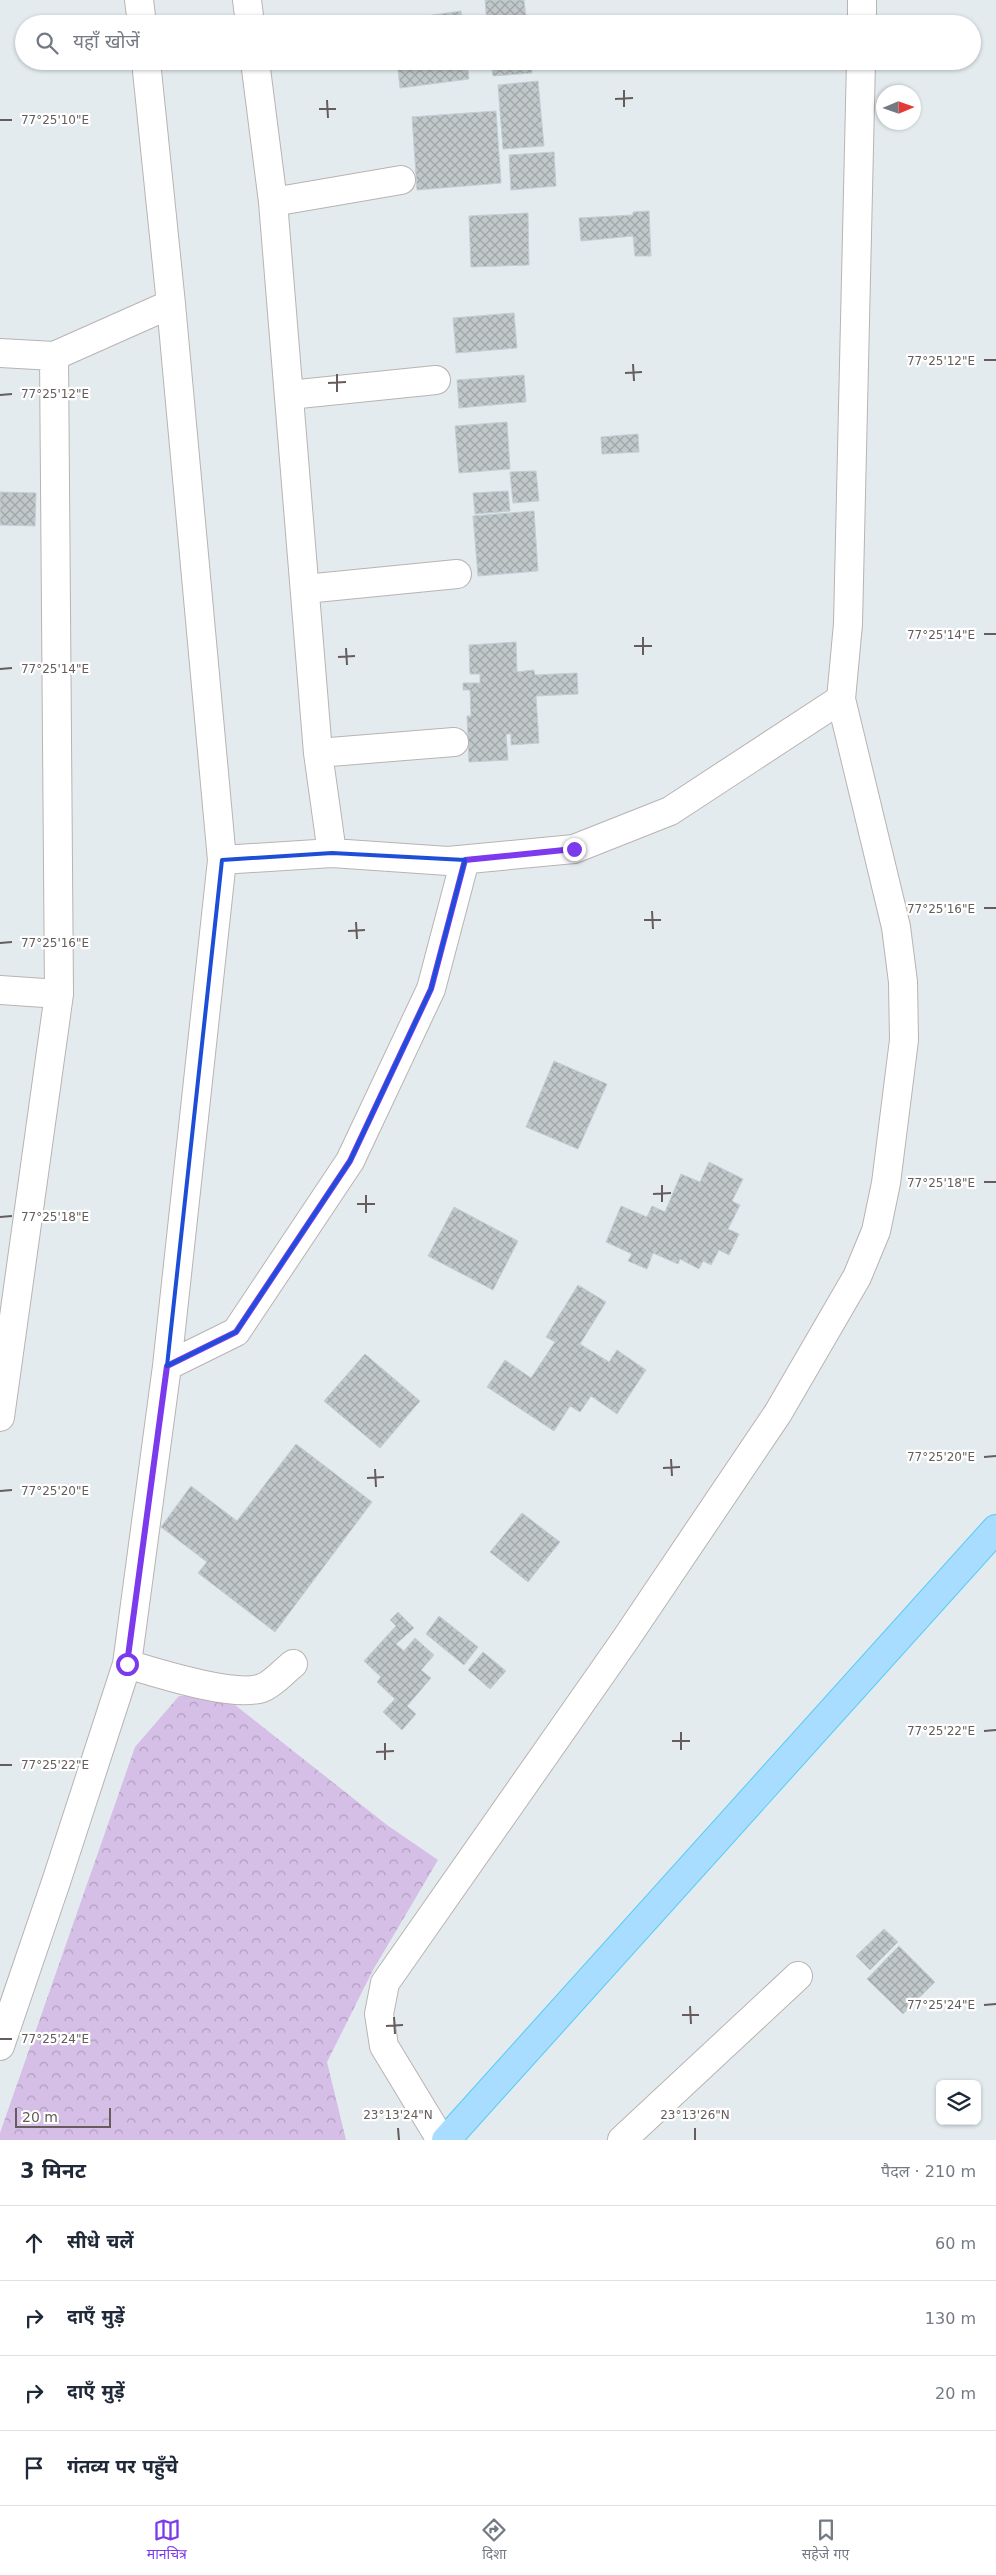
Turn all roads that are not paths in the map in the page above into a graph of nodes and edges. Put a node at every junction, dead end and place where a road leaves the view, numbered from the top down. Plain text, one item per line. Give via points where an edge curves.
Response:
1 (139, 0) edge
2 (862, 0) edge
3 (141, 15) edge
4 (862, 15) edge
5 (147, 70) edge
6 (256, 70) edge
7 (861, 70) edge
8 (401, 180) dead end
9 (273, 202) junction
10 (171, 304) junction
11 (0, 353) edge
12 (54, 356) junction
13 (436, 380) dead end
14 (289, 395) junction
15 (457, 574) dead end
16 (305, 589) junction
17 (841, 699) junction
18 (454, 742) dead end
19 (318, 753) junction
20 (332, 853) junction
21 (222, 860) junction
22 (465, 860) junction
23 (0, 990) edge
24 (59, 994) junction
25 (167, 1366) junction
26 (0, 1417) edge
27 (996, 1529) edge
28 (127, 1664) junction
29 (293, 1664) dead end
30 (798, 1976) dead end
31 (1, 2038) edge
32 (440, 2140) edge
33 (446, 2140) edge
34 (622, 2140) edge

1 - 3 street
2 - 4 street
5 - 10 street
6 - 9 street
7 - 17 street via 848,624
8 - 9 street
9 - 14 street
10 - 12 street
10 - 21 street
11 - 12 street
12 - 24 street
13 - 14 street
14 - 16 street
15 - 16 street
16 - 19 street
17 - 22 street via 670,811 574,849
17 - 32 street via 896,927 903,982 904,1040 886,1183 876,1231 857,1277 778,1413 625,1640 385,1983 379,2014 384,2046
18 - 19 street
19 - 20 street
20 - 21 street
20 - 22 street
21 - 25 street
22 - 25 street via 431,989 350,1161 236,1332
23 - 24 street
24 - 26 street
25 - 28 street
27 - 33 main road
28 - 29 street via 191,1683 249,1691 264,1688
28 - 31 street
30 - 34 street

